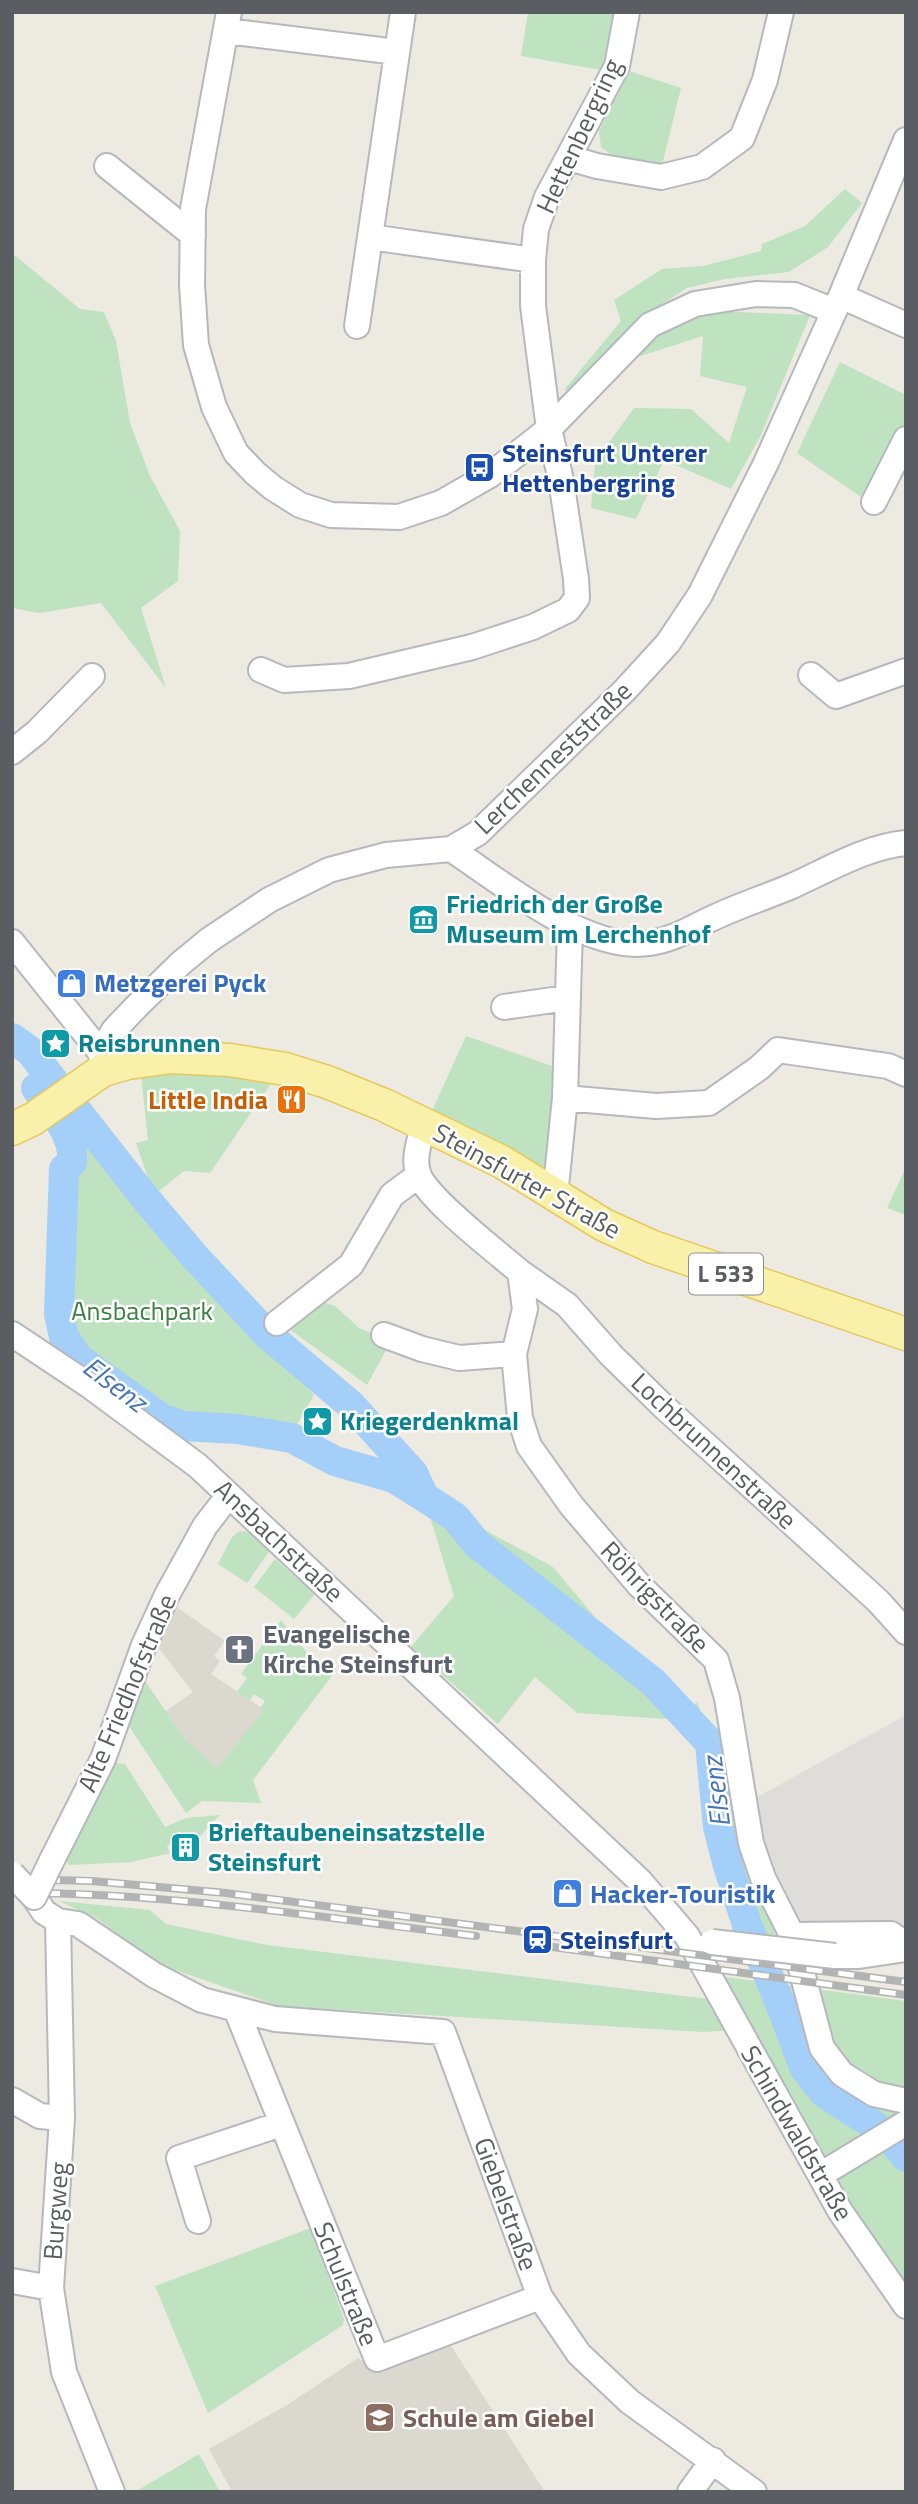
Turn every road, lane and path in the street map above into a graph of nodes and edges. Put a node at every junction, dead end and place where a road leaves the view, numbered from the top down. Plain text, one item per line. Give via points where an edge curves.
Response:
1 (403, 12) edge
2 (627, 12) edge
3 (781, 12) edge
4 (228, 21) edge
5 (397, 52) junction
6 (906, 140) edge
7 (569, 158) junction
8 (107, 166) dead end
9 (193, 235) junction
10 (370, 237) junction
11 (533, 260) junction
12 (838, 303) junction
13 (906, 325) edge
14 (357, 326) dead end
15 (549, 429) junction
16 (906, 439) edge
17 (874, 502) dead end
18 (261, 670) dead end
19 (906, 671) edge
20 (811, 675) dead end
21 (92, 676) dead end
22 (12, 752) edge
23 (906, 843) edge
24 (451, 849) junction
25 (570, 927) junction
26 (12, 942) edge
27 (567, 998) junction
28 (504, 1007) dead end
29 (102, 1062) junction
30 (906, 1074) edge
31 (565, 1098) junction
32 (23, 1124) edge
33 (424, 1125) junction
34 (419, 1175) junction
35 (555, 1196) junction
36 (520, 1272) junction
37 (277, 1323) dead end
38 (12, 1334) edge
39 (906, 1334) edge
40 (384, 1335) dead end
41 (514, 1354) junction
42 (229, 1494) junction
43 (906, 1632) edge
44 (12, 1874) edge
45 (46, 1910) junction
46 (792, 1935) junction
47 (699, 1944) junction
48 (906, 1947) edge
49 (236, 2009) junction
50 (12, 2100) edge
51 (906, 2101) edge
52 (62, 2118) junction
53 (281, 2124) junction
54 (903, 2125) edge
55 (820, 2175) junction
56 (198, 2221) dead end
57 (12, 2281) edge
58 (51, 2288) junction
59 (540, 2297) junction
60 (906, 2306) edge
61 (713, 2460) junction
62 (112, 2492) edge
63 (690, 2492) edge
64 (754, 2492) edge

1 - 5 street
2 - 7 street, Hettenbergring via 618,66
3 - 7 street via 765,80 742,138 702,167 661,177
4 - 5 street
4 - 9 street via 193,209
5 - 10 street
6 - 12 street, Lerchenneststraße
7 - 11 street, Hettenbergring via 547,197 536,229
8 - 9 street
9 - 15 street via 196,345 214,407 236,453 273,488 300,505 331,515 399,517 441,503 490,475
10 - 11 street
10 - 14 street
11 - 15 street, Hettenbergring via 533,306
12 - 13 street
12 - 15 street via 756,294 695,303 650,325
12 - 24 street, Lerchenneststraße via 737,523 700,595 668,643 478,833
15 - 18 street, Hettenbergring via 576,579 577,598 568,610 472,648 349,676 284,681
16 - 17 street
19 - 20 street via 836,696
21 - 22 street
23 - 25 street via 864,853 671,939 646,944 606,941
24 - 25 street
24 - 29 street, Lerchenneststraße via 386,855 329,870 270,900 181,963 114,1030
25 - 27 street
26 - 29 street
27 - 28 street
27 - 31 street
29 - 32 main road, L 533 via 75,1088
29 - 33 main road, Steinsfurter Straße / L 533 via 172,1057 259,1064 327,1082
30 - 31 street via 888,1066 778,1050 709,1103 656,1106
31 - 35 street
33 - 34 street via 416,1158
33 - 35 main road, Steinsfurter Straße / L 533 via 502,1162
34 - 36 street via 431,1194
34 - 37 street via 392,1195 351,1265
35 - 39 main road, Steinsfurter Straße / L 533 via 653,1247
36 - 41 street, Röhrigstraße via 525,1309
36 - 43 street, Lochbrunnenstraße via 568,1305 663,1406
38 - 42 street, Ansbachstraße via 162,1438
40 - 41 street via 459,1358
41 - 46 street, Röhrigstraße via 520,1418 528,1446 639,1585 716,1660 727,1698 751,1843
42 - 45 street, Alte Friedhofstraße, bridge via 205,1526 144,1644 103,1759 51,1862
42 - 47 street, Ansbachstraße via 580,1823
44 - 45 street, bridge
45 - 49 street via 78,1924 154,1976 202,2000
45 - 52 street, Burgweg
46 - 48 street via 891,1934
46 - 51 street, Röhrigstraße via 822,2048 842,2074 874,2094
47 - 48 street, bridge via 835,1956
47 - 55 street, Schindwaldstraße
49 - 53 street, Schulstraße
49 - 59 street, Giebelstraße via 275,2020 443,2032
50 - 52 street via 40,2116
52 - 58 street, Burgweg
53 - 56 street via 179,2158
53 - 59 street, Schulstraße via 377,2359
54 - 55 street
55 - 60 street, Schindwaldstraße
57 - 58 street
58 - 62 street, Burgweg via 64,2372
59 - 61 street, Giebelstraße via 579,2354 630,2402
61 - 63 street
61 - 64 street, Giebelstraße

